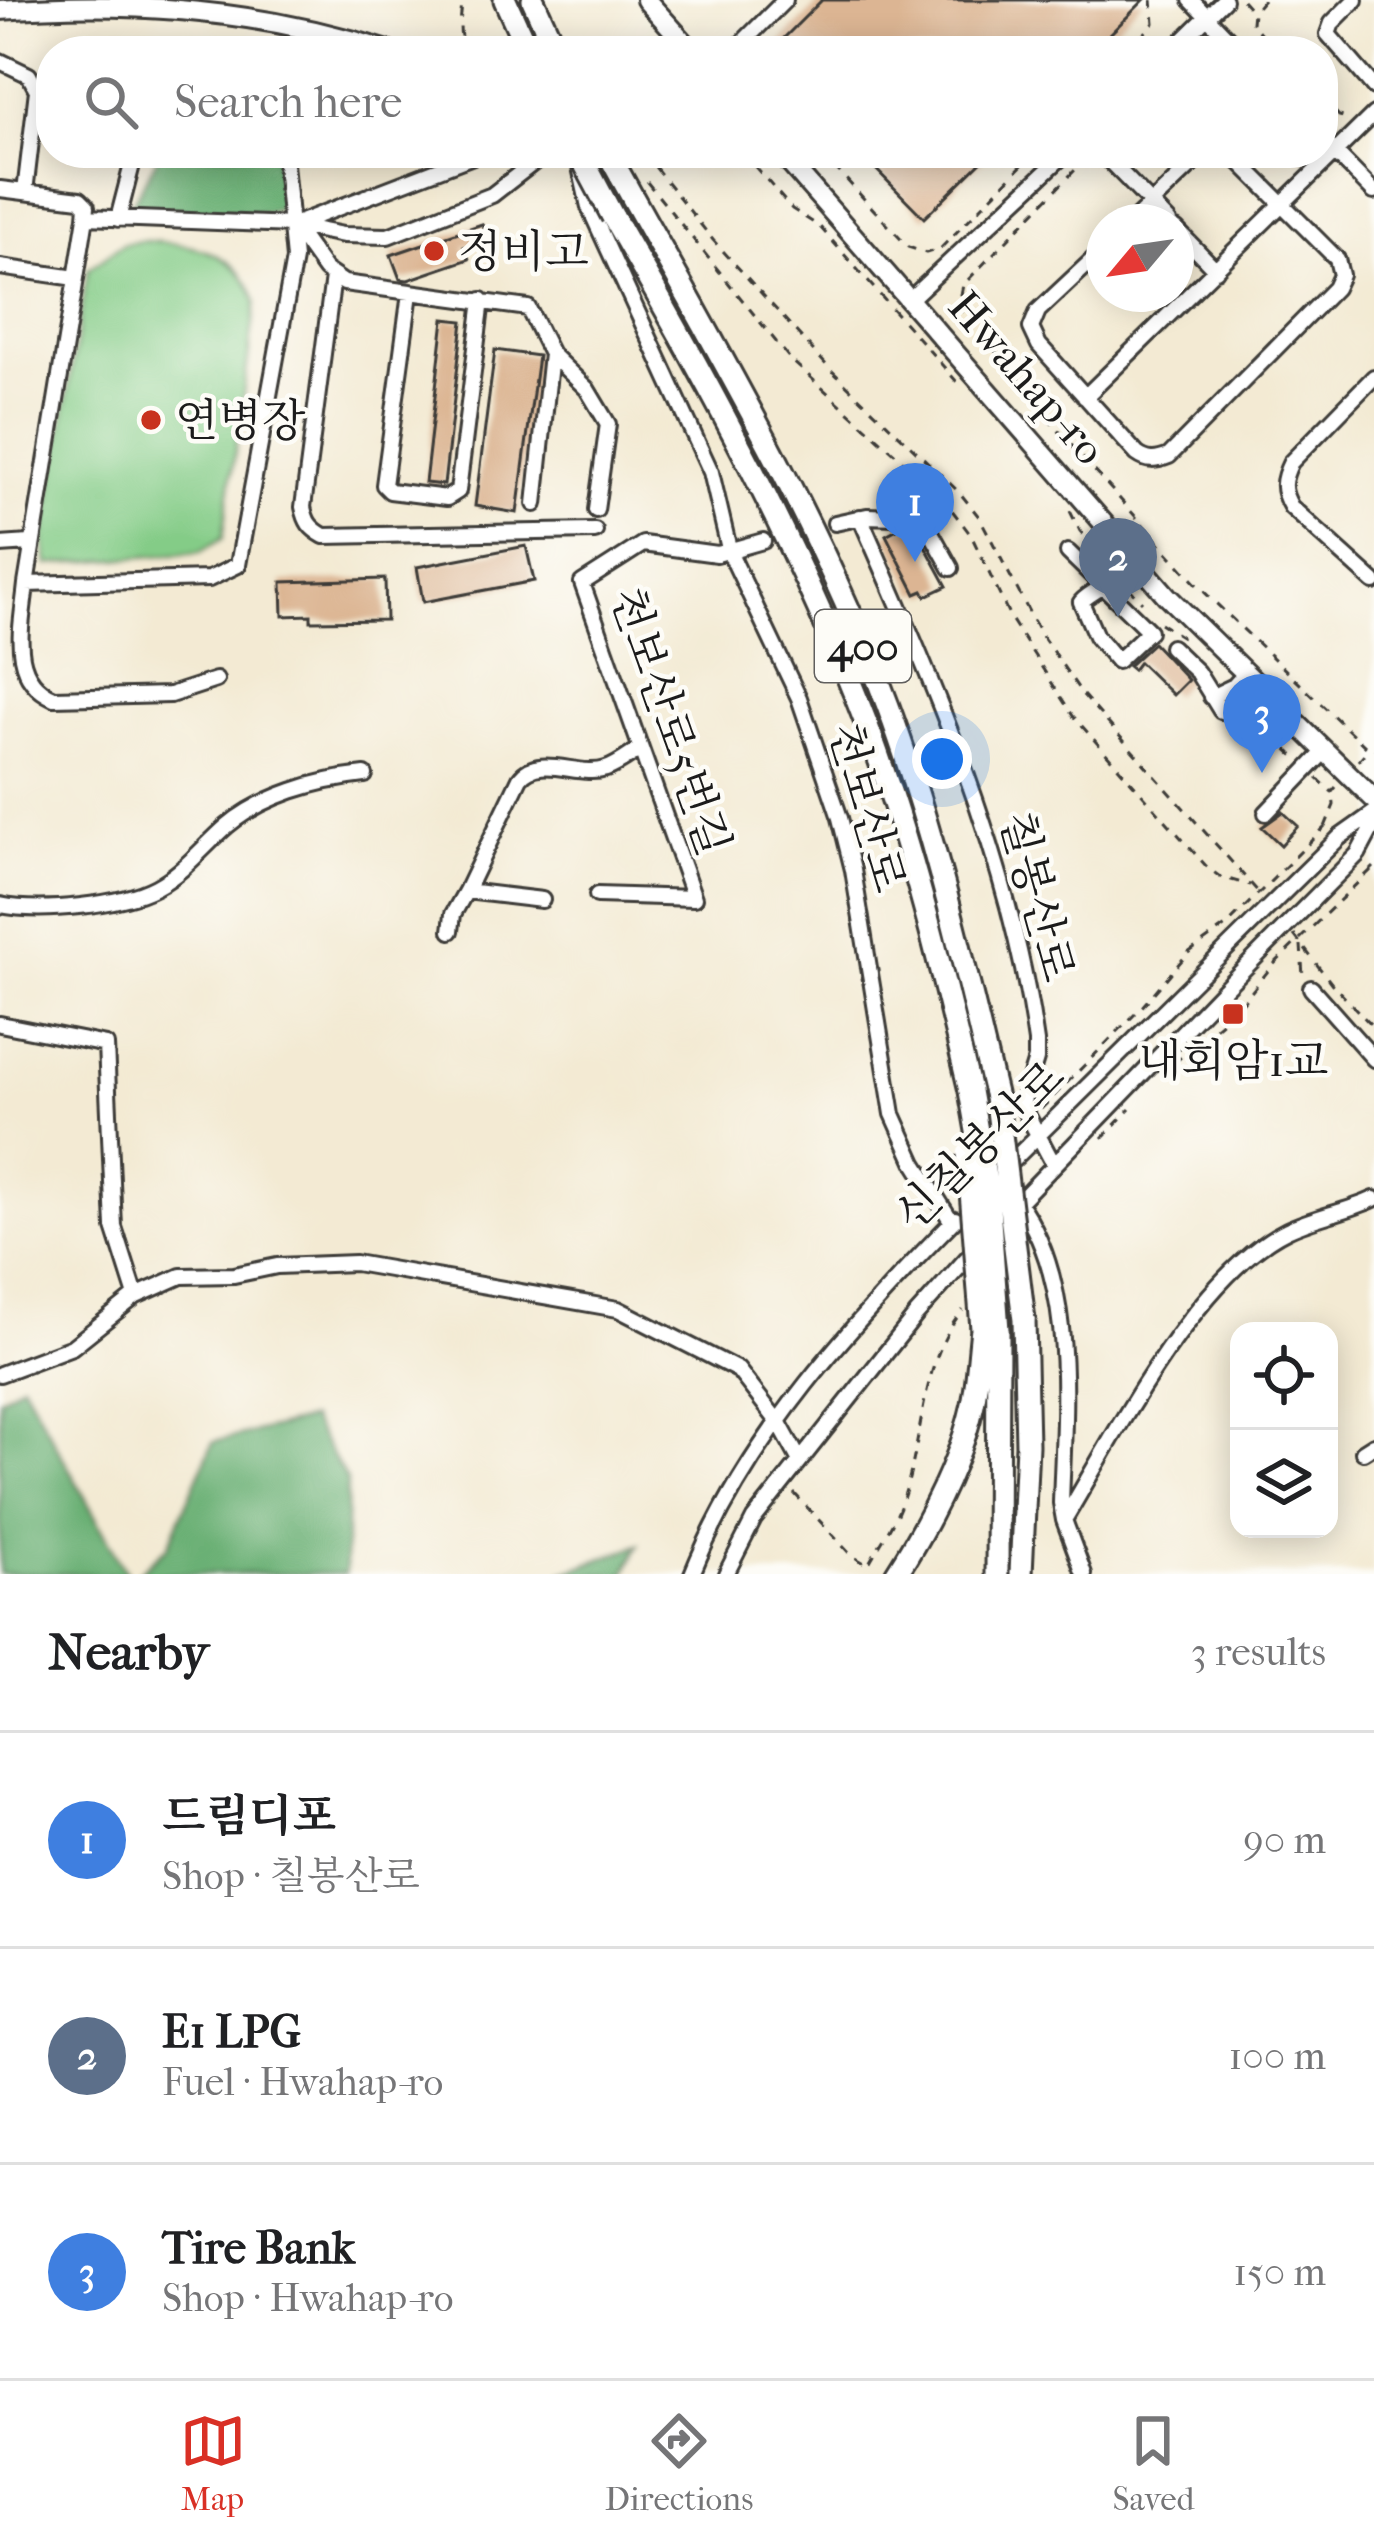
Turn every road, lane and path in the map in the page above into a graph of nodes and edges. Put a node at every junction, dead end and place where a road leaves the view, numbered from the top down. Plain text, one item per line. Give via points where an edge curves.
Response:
1 (451, 0) edge
2 (505, 0) edge
3 (533, 0) edge
4 (646, 0) edge
5 (785, 0) edge
6 (1152, 0) edge
7 (1191, 0) edge
8 (1224, 0) edge
9 (1242, 0) edge
10 (1263, 0) edge
11 (1355, 0) edge
12 (92, 4) edge
13 (0, 10) edge
14 (1253, 12) junction
15 (1208, 16) junction
16 (343, 36) edge
17 (461, 36) edge
18 (521, 36) edge
19 (549, 36) edge
20 (678, 36) edge
21 (749, 36) edge
22 (1142, 36) edge
23 (1187, 36) edge
24 (1226, 36) edge
25 (1261, 36) edge
26 (1329, 36) edge
27 (1338, 49) edge
28 (0, 61) edge
29 (1374, 87) edge
30 (34, 111) joint
31 (1374, 114) edge
32 (1338, 139) edge
33 (1338, 156) edge
34 (131, 168) edge
35 (286, 168) edge
36 (442, 168) edge
37 (527, 168) edge
38 (582, 168) edge
39 (587, 168) edge
40 (616, 168) edge
41 (656, 168) edge
42 (755, 168) edge
43 (794, 168) edge
44 (836, 168) edge
45 (1019, 168) edge
46 (1050, 168) edge
47 (1117, 168) edge
48 (1189, 168) edge
49 (1246, 168) edge
50 (1311, 168) edge
51 (0, 189) edge
52 (25, 192) junction
53 (1374, 192) edge
54 (1152, 204) joint
55 (1283, 204) junction
56 (86, 218) junction
57 (118, 219) junction
58 (292, 225) junction
59 (1194, 247) edge
60 (1086, 266) edge
61 (0, 267) edge
62 (1216, 270) junction
63 (333, 277) junction
64 (76, 278) junction
65 (410, 293) junction
66 (909, 300) junction
67 (482, 301) junction
68 (551, 354) junction
69 (1374, 377) edge
70 (960, 385) dead end
71 (1085, 397) junction
72 (535, 503) dead end
73 (1066, 506) dead end
74 (596, 510) dead end
75 (860, 517) junction
76 (835, 523) dead end
77 (595, 531) dead end
78 (1118, 540) junction
79 (763, 541) dead end
80 (30, 543) junction
81 (0, 545) edge
82 (1068, 552) dead end
83 (730, 553) junction
84 (1108, 564) dead end
85 (951, 568) dead end
86 (1150, 577) junction
87 (1374, 582) edge
88 (26, 584) junction
89 (1111, 584) junction
90 (1171, 647) dead end
91 (1246, 674) junction
92 (216, 680) dead end
93 (1232, 696) dead end
94 (640, 749) junction
95 (1324, 751) junction
96 (1297, 760) dead end
97 (365, 775) dead end
98 (1332, 791) dead end
99 (1374, 799) edge
100 (1266, 813) dead end
101 (1374, 813) edge
102 (1374, 824) edge
103 (1372, 868) edge
104 (466, 891) junction
105 (597, 895) dead end
106 (542, 900) dead end
107 (1266, 902) dead end
108 (0, 905) edge
109 (451, 931) dead end
110 (1293, 934) dead end
111 (1301, 944) junction
112 (1311, 988) joint
113 (0, 1024) edge
114 (1374, 1028) edge
115 (1374, 1059) edge
116 (1172, 1065) dead end
117 (1130, 1108) dead end
118 (1030, 1121) junction
119 (1037, 1136) junction
120 (1102, 1138) dead end
121 (1053, 1163) junction
122 (1374, 1199) edge
123 (1018, 1202) junction
124 (952, 1222) junction
125 (136, 1296) junction
126 (975, 1300) dead end
127 (990, 1330) junction
128 (0, 1374) edge
129 (779, 1423) junction
130 (1028, 1445) junction
131 (800, 1461) junction
132 (784, 1481) junction
133 (1064, 1520) junction
134 (692, 1574) edge
135 (726, 1574) edge
136 (896, 1574) edge
137 (997, 1574) edge
138 (1021, 1574) edge
139 (1031, 1574) edge
140 (1084, 1574) edge

1 - 17 path via 462,4
2 - 18 highway
3 - 19 highway
4 - 20 main road
5 - 21 street
6 - 22 path via 1154,23
7 - 15 street
8 - 15 street
9 - 14 path
10 - 14 path
11 - 26 street
12 - 13 main road
12 - 16 main road via 218,13
14 - 25 path
15 - 23 street
15 - 24 street
27 - 29 street
28 - 30 street via 34,81
30 - 52 street
31 - 32 street
33 - 53 street
34 - 57 street
35 - 58 street
36 - 58 street
37 - 58 street via 492,195 388,236
38 - 83 street, 천보산로 via 590,207 711,472
39 - 127 highway, 400, bridge via 735,433 867,727 943,973 967,1101
40 - 130 highway, 400, bridge via 760,423 888,707 954,921 997,1102 1024,1320
41 - 107 path via 815,354 961,493 1083,695
42 - 70 path via 820,227
43 - 66 main road, Hwahap-ro
44 - 45 path via 908,247 929,253
46 - 66 street
47 - 54 street
48 - 54 street
49 - 55 street
50 - 55 street
51 - 52 street
52 - 56 street via 80,199
55 - 62 street
55 - 71 street via 1337,259 1339,282 1169,456 1151,461 1137,454
56 - 57 street
56 - 64 street
57 - 58 street
58 - 63 street
58 - 88 street via 294,259 238,565 209,579
59 - 62 street
60 - 71 street via 1038,311 1031,328
61 - 64 street
62 - 71 street
63 - 65 street
63 - 77 street via 303,506 312,530
64 - 80 street
65 - 67 street
65 - 67 street via 384,485 447,498 458,491
66 - 78 main road, Hwahap-ro
67 - 68 street via 528,308
68 - 72 street
68 - 74 street via 608,424
69 - 87 street via 1291,462 1283,494
73 - 84 path
75 - 76 street
75 - 85 street via 923,518
75 - 118 street, 칠봉산로 via 952,733 997,876 1036,1042 1022,1105
78 - 86 main road, Hwahap-ro
78 - 89 street via 1123,559
79 - 83 street
80 - 81 street
80 - 88 street
82 - 89 street
83 - 94 street, 천보산로5번길 via 643,544 582,583
83 - 124 street, 천보산로 via 800,698 840,818 892,1114
86 - 89 street via 1133,572
86 - 91 main road, Hwahap-ro
88 - 92 street via 20,653 39,692 170,695
89 - 89 street via 1081,602 1096,636 1121,661 1149,631
90 - 91 street via 1216,704
91 - 95 main road, Hwahap-ro
93 - 96 path
94 - 104 street via 602,770 525,771
94 - 105 street, 천보산로5번길 via 694,898
95 - 99 main road, Hwahap-ro
95 - 100 street
97 - 108 street via 269,800 179,873 138,895 28,909
98 - 118 path, bridge via 1324,827 1227,925 1187,953
101 - 119 street, 신칠봉산로, bridge via 1340,837
102 - 121 street, 신칠봉산로, bridge via 1358,854
103 - 116 path, bridge
104 - 106 street
104 - 109 street
110 - 111 path
111 - 112 path via 1300,968
111 - 114 path
112 - 115 street
113 - 125 street via 106,1045 114,1227
117 - 120 path
118 - 119 street, 칠봉산로
119 - 121 street, 칠봉산로
119 - 124 street, 신칠봉산로
121 - 123 street, 신칠봉산로
122 - 133 street via 1285,1231 1240,1264 1178,1339
123 - 131 street, 신칠봉산로
123 - 133 street via 1046,1247 1065,1363
124 - 129 street, 신칠봉산로 via 870,1306
125 - 128 street via 72,1347
125 - 129 street via 182,1276 355,1263 618,1309 738,1370
126 - 132 path via 937,1348 899,1508 868,1565
127 - 136 highway via 963,1440 926,1528
127 - 137 highway
129 - 131 street
129 - 134 street, 신칠봉산로
130 - 138 highway, 400
130 - 139 highway
131 - 132 street, 신칠봉산로
132 - 135 street, 신칠봉산로
133 - 140 street

